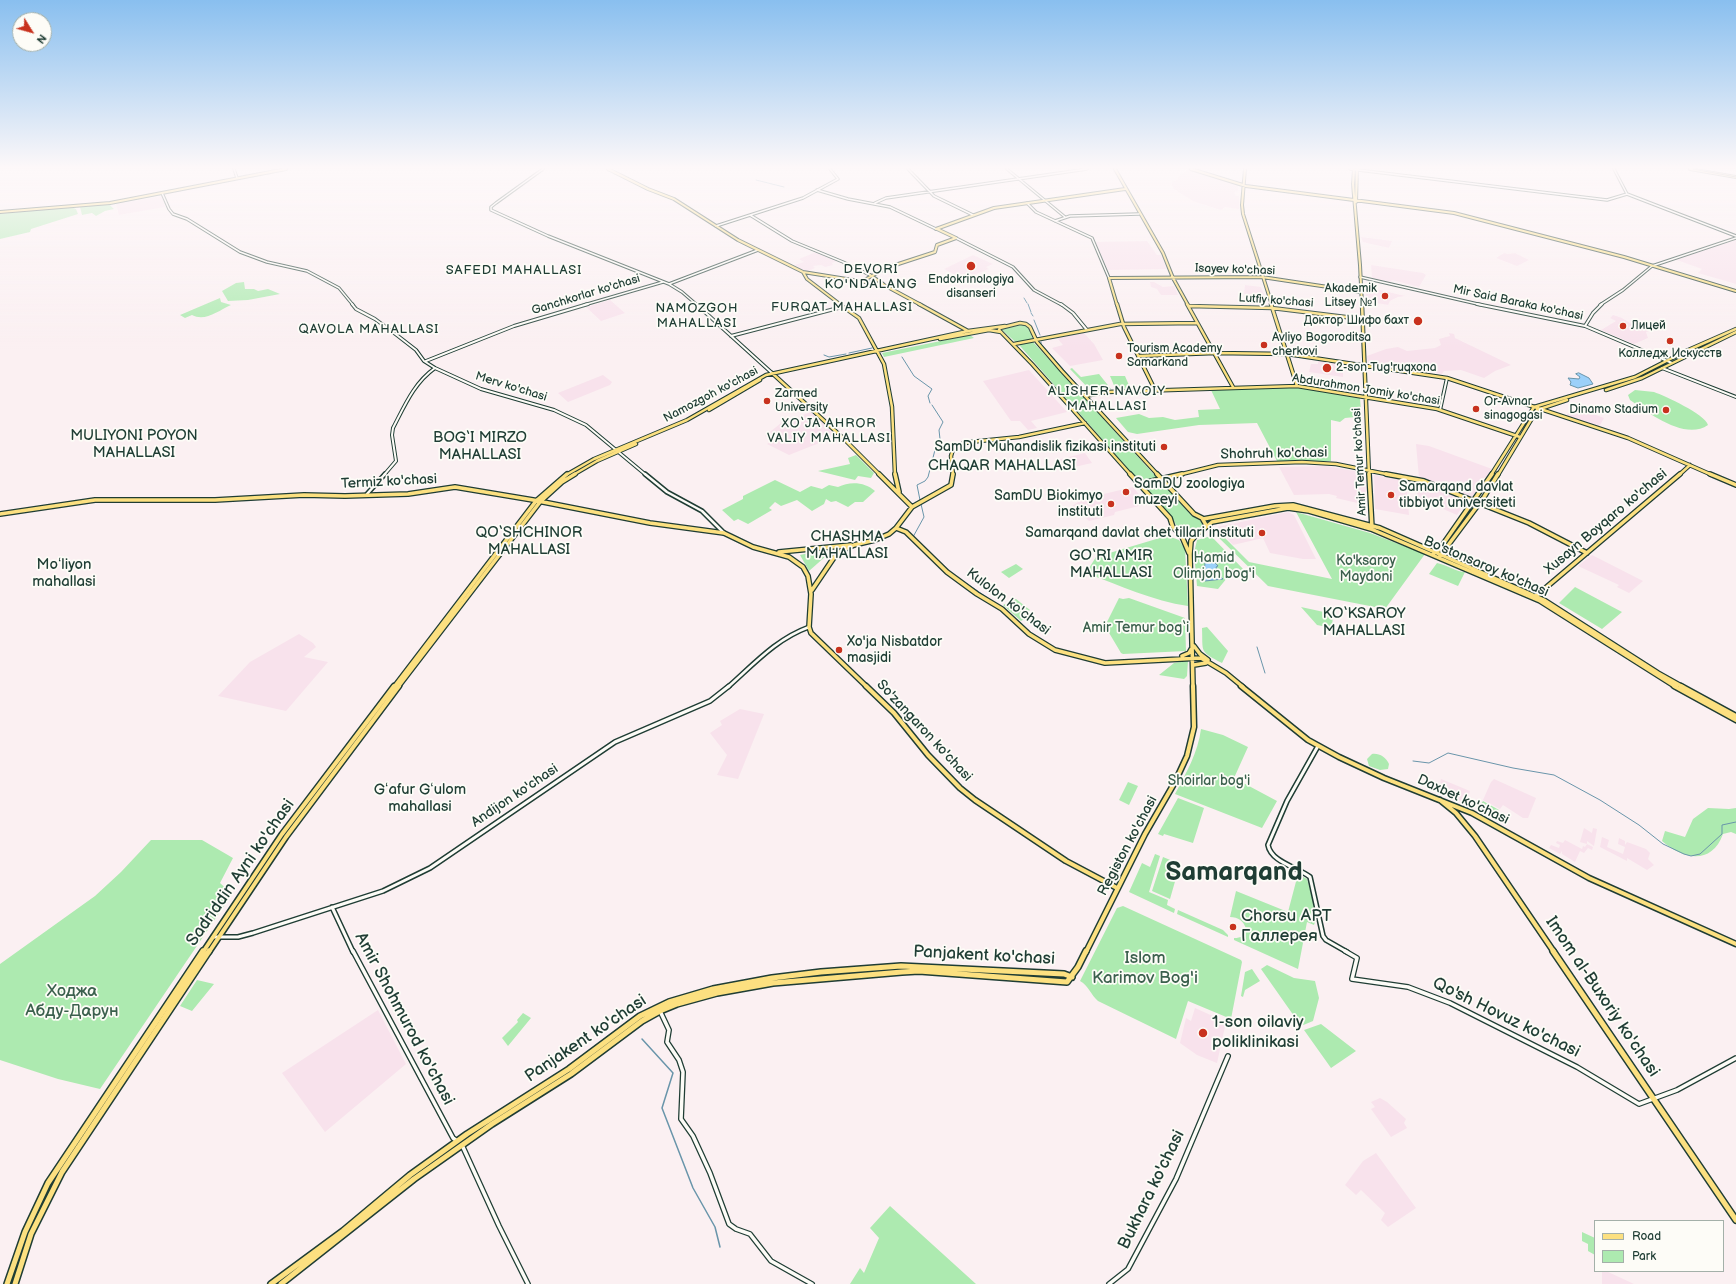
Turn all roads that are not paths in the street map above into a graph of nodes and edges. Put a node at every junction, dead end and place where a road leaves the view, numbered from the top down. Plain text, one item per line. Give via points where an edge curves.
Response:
1 (203, 229) edge
2 (532, 229) edge
3 (721, 229) edge
4 (769, 229) edge
5 (936, 229) edge
6 (1072, 229) edge
7 (1148, 229) edge
8 (1247, 229) edge
9 (1358, 229) edge
10 (1516, 229) edge
11 (1716, 229) edge
12 (1736, 237) edge
13 (956, 238) junction
14 (758, 250) junction
15 (1653, 265) junction
16 (803, 272) junction
17 (870, 275) junction
18 (1262, 277) junction
19 (1360, 277) junction
20 (1109, 278) junction
21 (1173, 278) junction
22 (663, 281) junction
23 (861, 282) junction
24 (669, 284) junction
25 (884, 284) junction
26 (1736, 291) edge
27 (1361, 292) junction
28 (842, 306) junction
29 (1189, 306) junction
30 (1272, 308) junction
31 (1362, 319) junction
32 (1198, 323) junction
33 (1124, 324) junction
34 (1005, 326) junction
35 (1585, 326) junction
36 (1736, 329) edge
37 (1087, 330) junction
38 (969, 332) junction
39 (1000, 332) junction
40 (1736, 332) edge
41 (730, 335) junction
42 (1036, 340) junction
43 (1014, 344) junction
44 (878, 351) junction
45 (1213, 353) junction
46 (1287, 354) junction
47 (1138, 356) junction
48 (426, 361) junction
49 (1667, 361) junction
50 (1672, 363) junction
51 (1364, 365) junction
52 (436, 368) junction
53 (1662, 368) junction
54 (773, 374) junction
55 (1447, 378) junction
56 (1296, 386) junction
57 (1234, 387) junction
58 (1155, 390) junction
59 (1085, 396) junction
60 (1365, 396) junction
61 (1736, 397) edge
62 (1534, 406) junction
63 (1539, 408) junction
64 (1440, 410) junction
65 (1085, 423) junction
66 (1516, 435) junction
67 (1520, 437) junction
68 (616, 451) junction
69 (1690, 465) junction
70 (1370, 471) junction
71 (1161, 479) junction
72 (1139, 484) junction
73 (1736, 485) edge
74 (899, 492) junction
75 (367, 494) junction
76 (538, 501) junction
77 (1474, 501) junction
78 (1479, 503) junction
79 (912, 507) junction
80 (0, 514) edge
81 (1194, 514) junction
82 (1212, 519) junction
83 (1203, 520) junction
84 (1372, 527) junction
85 (896, 528) junction
86 (1205, 528) junction
87 (724, 532) junction
88 (1180, 532) junction
89 (1196, 534) junction
90 (841, 545) junction
91 (854, 545) junction
92 (843, 549) junction
93 (801, 551) junction
94 (772, 552) junction
95 (1434, 553) junction
96 (1587, 553) junction
97 (1190, 554) junction
98 (1429, 555) junction
99 (1441, 556) junction
100 (1436, 558) junction
101 (793, 559) junction
102 (820, 579) junction
103 (808, 580) junction
104 (812, 594) junction
105 (1536, 596) junction
106 (809, 627) junction
107 (1193, 645) junction
108 (1179, 658) junction
109 (1194, 658) junction
110 (1194, 665) junction
111 (1215, 665) junction
112 (1736, 716) edge
113 (1736, 720) edge
114 (1318, 746) junction
115 (1436, 797) junction
116 (1117, 888) junction
117 (332, 907) junction
118 (215, 937) junction
119 (1736, 944) edge
120 (1072, 977) junction
121 (660, 1011) junction
122 (1228, 1056) dead end
123 (1736, 1058) edge
124 (1654, 1101) junction
125 (459, 1143) junction
126 (1736, 1220) edge
127 (7, 1284) edge
128 (15, 1284) edge
129 (271, 1284) edge
130 (281, 1284) edge
131 (528, 1284) edge
132 (812, 1284) edge
133 (1109, 1284) edge

1 - 48 street, Merv ko'chasi via 240,252 267,262 307,271 339,288 356,309 398,336
2 - 22 street
3 - 14 main road
4 - 17 street
5 - 13 main road
6 - 20 street via 1092,238
7 - 21 main road via 1163,254
8 - 18 main road
9 - 19 main road, Amir Temur ko'chasi
10 - 15 main road
11 - 12 street
12 - 15 street
13 - 17 main road via 937,245 933,253 924,254
13 - 37 street via 1013,267 1034,290 1073,313
14 - 16 main road
14 - 24 street
15 - 26 main road
15 - 35 street via 1604,301 1589,317
16 - 23 main road
16 - 28 main road via 807,279
17 - 23 main road
17 - 25 main road
18 - 21 main road, Isayev ko'chasi
18 - 27 main road, Isayev ko'chasi
18 - 30 main road
19 - 27 main road, Amir Temur ko'chasi
19 - 35 street, Mir Said Baraka ko'chasi via 1441,297
20 - 21 main road, Isayev ko'chasi
20 - 33 main road
21 - 29 main road
22 - 24 street
22 - 48 street, Ganchkorlar ko'chasi via 514,326
23 - 25 main road
24 - 41 street via 682,292
25 - 38 main road
27 - 31 main road, Amir Temur ko'chasi
28 - 41 street
28 - 44 main road via 859,318
29 - 30 main road, Lutfiy ko'chasi
29 - 32 main road
30 - 31 main road, Lutfiy ko'chasi
30 - 46 main road
31 - 51 main road, Amir Temur ko'chasi
32 - 33 main road
32 - 45 main road
33 - 37 main road
33 - 47 main road
34 - 38 main road, Namozgoh ko'chasi
34 - 39 main road via 1000,328
34 - 42 main road, Namozgoh ko'chasi via 1026,324
35 - 49 street, Mir Said Baraka ko'chasi
36 - 49 main road
37 - 42 main road
38 - 39 main road, Namozgoh ko'chasi
38 - 44 main road, Namozgoh ko'chasi
39 - 43 main road, Registon ko'chasi
40 - 50 main road
41 - 54 street
42 - 43 main road
42 - 59 main road
43 - 65 main road, Registon ko'chasi
44 - 54 main road, Namozgoh ko'chasi
44 - 74 main road via 884,366 892,407 894,465
45 - 46 main road
45 - 47 main road
45 - 57 main road
46 - 51 main road
46 - 56 main road
47 - 58 main road
48 - 52 street, Merv ko'chasi
49 - 50 street, Mir Said Baraka ko'chasi
49 - 62 main road via 1635,377
50 - 53 main road
51 - 55 main road
51 - 60 main road, Amir Temur ko'chasi
52 - 68 street, Merv ko'chasi via 481,389 540,405 569,416 586,425
52 - 75 street via 425,375 413,389 392,435 396,460
53 - 61 street
53 - 63 main road via 1632,382
54 - 68 main road, Namozgoh ko'chasi via 691,421
54 - 74 main road
55 - 62 main road
55 - 64 street
56 - 57 main road, Abdurahmon Jomiy ko'chasi
56 - 60 main road, Abdurahmon Jomiy ko'chasi
57 - 58 main road, Abdurahmon Jomiy ko'chasi
58 - 59 main road, Abdurahmon Jomiy ko'chasi via 1106,392
59 - 71 main road
60 - 64 main road, Abdurahmon Jomiy ko'chasi
60 - 70 main road, Amir Temur ko'chasi
62 - 63 main road
62 - 66 main road
63 - 67 main road
63 - 69 main road via 1628,438
64 - 66 main road, Abdurahmon Jomiy ko'chasi
65 - 72 main road, Registon ko'chasi
65 - 79 main road via 1020,437 954,446 951,454 952,483
66 - 67 main road, Abdurahmon Jomiy ko'chasi
66 - 77 main road
67 - 78 main road
68 - 76 main road, Namozgoh ko'chasi via 574,473
68 - 87 street via 666,492 702,511
69 - 73 main road
69 - 96 main road, Xusayn Boyqaro ko'chasi
70 - 71 main road, Shohruh ko'chasi via 1323,463 1238,464 1218,465
70 - 77 main road, Shohruh ko'chasi via 1421,480
70 - 84 main road, Amir Temur ko'chasi
71 - 72 main road, Shohruh ko'chasi
71 - 81 main road
72 - 88 main road, Registon ko'chasi
74 - 79 main road
75 - 76 main road, Termiz ko'chasi via 408,494 456,487
75 - 80 main road, Termiz ko'chasi via 215,500 95,500
76 - 87 main road, Termiz ko'chasi via 650,523
76 - 118 main road, Sadriddin Ayni ko'chasi via 364,731
77 - 78 main road, Shohruh ko'chasi
77 - 95 main road via 1439,550
78 - 96 main road, Shohruh ko'chasi
78 - 99 main road
79 - 85 main road
81 - 82 main road
81 - 83 main road
82 - 83 main road, Bo'stonsaroy ko'chasi
82 - 84 main road, Bo'stonsaroy ko'chasi via 1275,506 1293,505
83 - 86 main road
84 - 86 main road, Bo'stonsaroy ko'chasi via 1288,508 1212,522
84 - 95 main road, Bo'stonsaroy ko'chasi
84 - 98 main road, Bo'stonsaroy ko'chasi
85 - 91 main road via 885,536
85 - 108 main road, Kulolon ko'chasi via 906,532 947,572 1002,609 1029,634 1055,650 1105,663
86 - 89 main road, Bo'stonsaroy ko'chasi
87 - 94 main road, Termiz ko'chasi via 753,547
88 - 89 main road
88 - 97 main road, Registon ko'chasi
89 - 97 main road, Registon ko'chasi via 1191,541
90 - 91 main road
90 - 92 main road
90 - 93 main road
91 - 92 main road
92 - 102 main road via 834,557
93 - 94 main road
93 - 101 main road via 792,555
94 - 101 main road
95 - 98 main road
95 - 99 main road, Bo'stonsaroy ko'chasi
96 - 105 main road, Xusayn Boyqaro ko'chasi
97 - 107 main road, Registon ko'chasi
98 - 100 main road, Bo'stonsaroy ko'chasi
99 - 100 main road
99 - 105 main road, Bo'stonsaroy ko'chasi
100 - 113 main road, Bo'stonsaroy ko'chasi via 1540,601 1686,693
101 - 103 main road via 804,568
102 - 103 main road via 814,582
102 - 104 main road via 814,585
103 - 104 main road
104 - 106 main road
105 - 112 main road, Bo'stonsaroy ko'chasi via 1658,673
106 - 116 main road, So'zangaron ko'chasi via 811,633 894,712 928,755 960,788 1071,864
106 - 117 street, Andijon ko'chasi via 803,628 774,647 710,701 615,742 430,868 383,891
107 - 108 main road via 1189,653
107 - 109 main road, Registon ko'chasi
107 - 111 main road
108 - 109 main road, Kulolon ko'chasi
109 - 110 main road, Registon ko'chasi
109 - 111 main road, Daxbet ko'chasi
110 - 111 main road via 1205,662
110 - 116 main road, Registon ko'chasi via 1194,727 1190,750 1182,770 1146,831
111 - 114 main road, Daxbet ko'chasi
114 - 115 main road, Daxbet ko'chasi via 1362,768
114 - 124 street, Qo'sh Hovuz ko'chasi via 1284,808 1270,838 1268,849 1275,858 1309,876 1323,936 1357,958 1352,979 1408,987 1450,1003 1576,1066 1639,1104
115 - 119 main road, Daxbet ko'chasi via 1475,814 1589,878
115 - 124 main road, Imom al-Buxoriy ko'chasi via 1456,813 1475,836
116 - 120 main road, Registon ko'chasi
117 - 118 street, Andijon ko'chasi via 238,937
117 - 125 street, Amir Shohmurod ko'chasi via 345,937 434,1103 453,1138
118 - 127 main road, Sadriddin Ayni ko'chasi via 48,1183 25,1232
118 - 128 main road, Sadriddin Ayni ko'chasi via 53,1186 30,1235
120 - 121 main road, Panjakent ko'chasi via 1067,982 1057,982 919,971 803,980 717,993
120 - 125 main road, Panjakent ko'chasi via 1064,974 901,966 787,976 713,989 669,1002 640,1016 569,1069
121 - 125 main road, Panjakent ko'chasi via 642,1021 571,1074
121 - 132 street via 668,1030 667,1042 679,1060 683,1072 681,1119 693,1136 710,1173 729,1224 750,1234 771,1261
122 - 133 street, Bukhara ko'chasi via 1176,1179 1128,1269
123 - 124 street
124 - 126 main road, Imom al-Buxoriy ko'chasi
125 - 129 main road, Panjakent ko'chasi via 400,1183
125 - 130 main road, Panjakent ko'chasi
125 - 131 street, Amir Shohmurod ko'chasi

